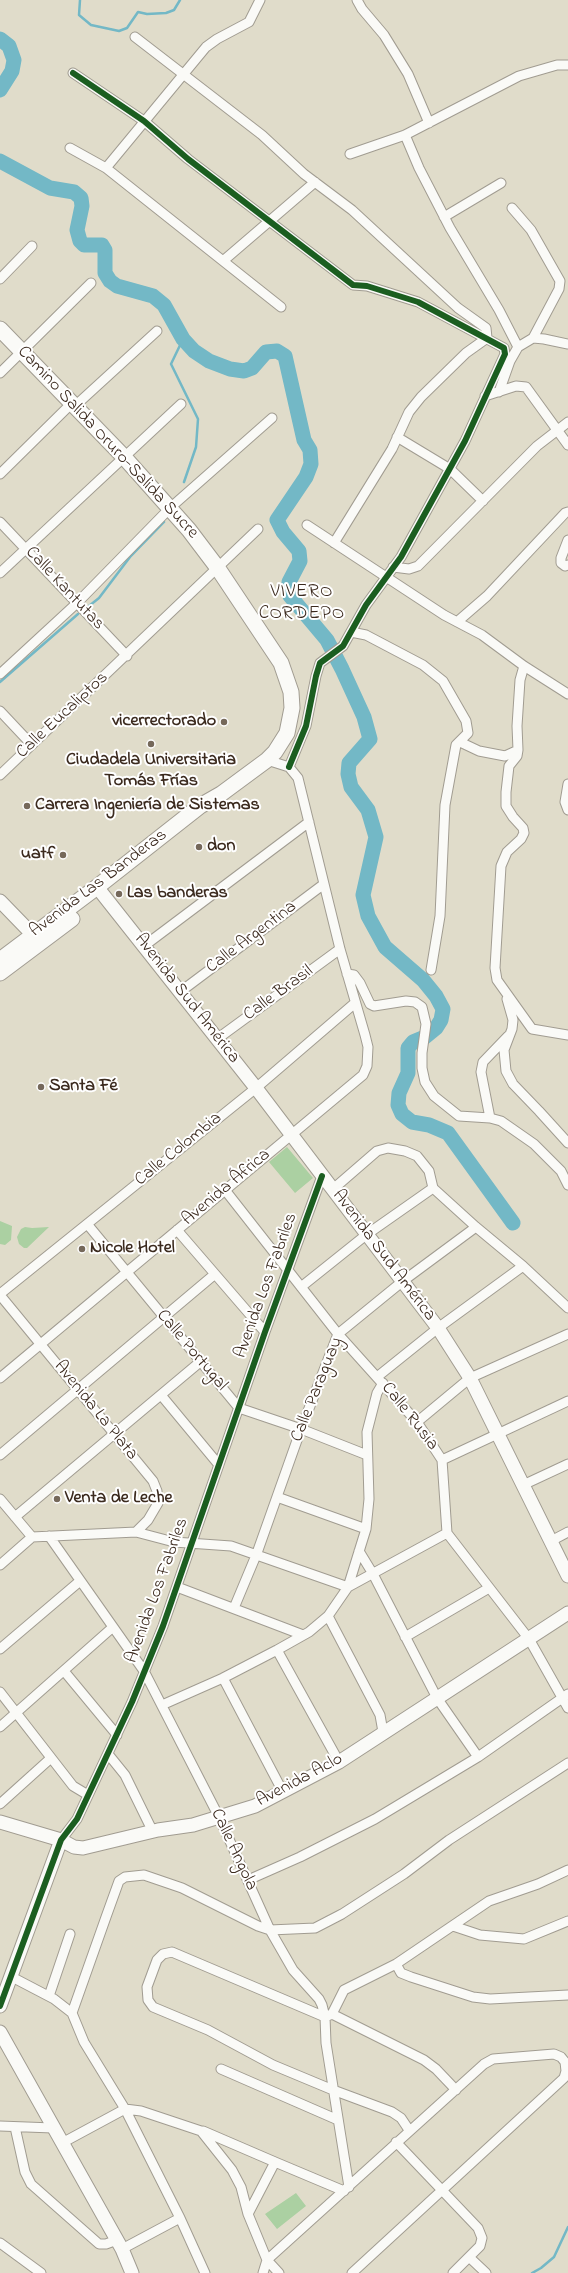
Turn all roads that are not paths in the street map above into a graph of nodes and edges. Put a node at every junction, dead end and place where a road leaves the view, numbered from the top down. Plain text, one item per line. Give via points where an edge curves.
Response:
1 (260, 0) edge
2 (357, 0) edge
3 (135, 37) dead end
4 (568, 65) edge
5 (72, 73) dead end
6 (183, 74) junction
7 (144, 121) junction
8 (429, 122) junction
9 (405, 135) junction
10 (70, 148) dead end
11 (350, 154) dead end
12 (106, 168) junction
13 (315, 182) junction
14 (501, 183) dead end
15 (512, 208) dead end
16 (444, 217) junction
17 (270, 221) junction
18 (32, 246) dead end
19 (223, 261) junction
20 (0, 279) edge
21 (91, 283) dead end
22 (280, 307) dead end
23 (0, 329) edge
24 (157, 332) dead end
25 (487, 338) junction
26 (533, 338) junction
27 (568, 344) edge
28 (518, 347) junction
29 (22, 352) junction
30 (0, 373) edge
31 (498, 392) junction
32 (485, 396) junction
33 (74, 404) junction
34 (181, 404) dead end
35 (272, 418) dead end
36 (568, 422) edge
37 (558, 428) junction
38 (397, 437) junction
39 (568, 445) edge
40 (124, 457) junction
41 (450, 469) junction
42 (0, 474) edge
43 (483, 501) junction
44 (170, 508) junction
45 (568, 512) edge
46 (0, 522) edge
47 (307, 525) dead end
48 (258, 528) dead end
49 (568, 540) edge
50 (334, 543) junction
51 (26, 549) junction
52 (568, 565) edge
53 (217, 567) junction
54 (393, 567) junction
55 (0, 573) edge
56 (386, 577) junction
57 (77, 603) junction
58 (457, 622) junction
59 (351, 632) junction
60 (127, 656) junction
61 (524, 666) junction
62 (0, 674) edge
63 (568, 694) edge
64 (0, 711) edge
65 (460, 742) junction
66 (32, 745) junction
67 (518, 750) junction
68 (267, 760) junction
69 (289, 767) junction
70 (0, 775) edge
71 (568, 784) edge
72 (221, 794) joint
73 (568, 810) edge
74 (309, 822) junction
75 (324, 884) junction
76 (100, 891) junction
77 (0, 901) edge
78 (33, 935) junction
79 (144, 946) junction
80 (340, 949) junction
81 (0, 960) edge
82 (431, 970) dead end
83 (0, 973) edge
84 (347, 974) junction
85 (180, 992) junction
86 (505, 992) junction
87 (355, 1003) junction
88 (511, 1032) junction
89 (568, 1035) edge
90 (217, 1039) junction
91 (256, 1088) junction
92 (490, 1118) junction
93 (291, 1135) junction
94 (568, 1143) edge
95 (322, 1176) junction
96 (568, 1185) edge
97 (433, 1188) junction
98 (224, 1190) junction
99 (332, 1190) junction
100 (88, 1225) junction
101 (476, 1227) junction
102 (177, 1230) junction
103 (366, 1235) junction
104 (524, 1266) junction
105 (289, 1270) junction
106 (126, 1272) junction
107 (215, 1274) junction
108 (403, 1281) junction
109 (301, 1287) junction
110 (0, 1295) edge
111 (568, 1308) edge
112 (164, 1318) junction
113 (438, 1328) junction
114 (265, 1332) junction
115 (338, 1334) junction
116 (568, 1334) edge
117 (40, 1344) junction
118 (200, 1362) junction
119 (0, 1378) edge
120 (470, 1378) junction
121 (380, 1380) junction
122 (78, 1390) junction
123 (161, 1395) junction
124 (568, 1401) edge
125 (239, 1408) junction
126 (417, 1422) junction
127 (301, 1429) junction
128 (497, 1433) junction
129 (115, 1435) junction
130 (0, 1454) edge
131 (367, 1455) junction
132 (442, 1460) junction
133 (568, 1464) edge
134 (220, 1465) junction
135 (523, 1485) junction
136 (277, 1497) junction
137 (0, 1499) edge
138 (15, 1517) junction
139 (366, 1529) junction
140 (136, 1532) junction
141 (568, 1532) edge
142 (447, 1533) junction
143 (49, 1536) junction
144 (32, 1537) junction
145 (551, 1541) junction
146 (191, 1544) junction
147 (359, 1551) junction
148 (257, 1553) junction
149 (0, 1565) edge
150 (567, 1571) edge
151 (373, 1574) junction
152 (80, 1581) junction
153 (177, 1587) junction
154 (348, 1587) junction
155 (489, 1588) junction
156 (234, 1608) junction
157 (568, 1613) edge
158 (328, 1616) junction
159 (113, 1627) junction
160 (304, 1635) junction
161 (405, 1637) junction
162 (528, 1639) junction
163 (0, 1649) edge
164 (277, 1650) junction
165 (64, 1671) junction
166 (144, 1671) junction
167 (223, 1678) junction
168 (0, 1692) edge
169 (565, 1696) edge
170 (437, 1698) junction
171 (162, 1705) junction
172 (568, 1708) edge
173 (16, 1714) junction
174 (0, 1727) edge
175 (383, 1732) junction
176 (117, 1735) junction
177 (108, 1754) junction
178 (478, 1757) junction
179 (51, 1758) junction
180 (339, 1762) junction
181 (568, 1763) edge
182 (283, 1792) junction
183 (88, 1795) junction
184 (0, 1804) edge
185 (219, 1817) junction
186 (0, 1822) edge
187 (153, 1832) junction
188 (61, 1840) junction
189 (568, 1870) edge
190 (248, 1880) junction
191 (568, 1921) edge
192 (453, 1926) junction
193 (270, 1930) junction
194 (70, 1934) dead end
195 (396, 1964) junction
196 (6, 1982) edge
197 (568, 1995) edge
198 (49, 1996) junction
199 (0, 2006) edge
200 (72, 2013) junction
201 (328, 2016) junction
202 (0, 2032) edge
203 (221, 2069) dead end
204 (333, 2090) junction
205 (456, 2090) junction
206 (125, 2109) junction
207 (338, 2120) junction
208 (0, 2126) edge
209 (15, 2127) junction
210 (53, 2128) junction
211 (409, 2130) junction
212 (201, 2131) junction
213 (396, 2142) junction
214 (62, 2143) junction
215 (274, 2162) junction
216 (347, 2189) junction
217 (442, 2191) junction
218 (248, 2214) junction
219 (180, 2218) junction
220 (0, 2243) edge
221 (119, 2244) junction
222 (469, 2257) junction
223 (267, 2260) junction
224 (41, 2273) edge
225 (132, 2273) edge
226 (205, 2273) edge
227 (263, 2273) edge
228 (279, 2273) edge
229 (352, 2273) edge
230 (453, 2273) edge
231 (486, 2273) edge

1 - 6 street via 249,22 206,47
2 - 8 street via 384,35 408,74
3 - 6 street
4 - 8 street via 557,65 519,76
5 - 7 street
6 - 7 street
6 - 13 street via 262,135
7 - 12 street
7 - 17 street via 188,159
8 - 9 street
9 - 11 street
9 - 16 street
10 - 12 street
12 - 19 street
13 - 17 street
13 - 25 street via 352,210 458,308 480,322 486,328
14 - 16 street
15 - 26 street via 531,230 560,281 559,289
16 - 28 street
17 - 19 street
17 - 25 street via 353,285 367,286 418,302
18 - 20 street
19 - 22 street
21 - 29 street
23 - 29 main road, Camino Salida Oruro-Salida Sucre
24 - 33 street
25 - 32 street via 504,348 505,354
25 - 38 street via 466,353 421,397 409,412
26 - 27 street
26 - 28 street
28 - 31 street
29 - 30 street
29 - 33 main road, Camino Salida Oruro-Salida Sucre
31 - 32 street
31 - 37 street via 516,386 526,388
32 - 41 street
33 - 40 main road, Camino Salida Oruro-Salida Sucre
33 - 42 street
34 - 40 street
35 - 44 street
36 - 37 street
37 - 39 street
37 - 43 street
38 - 41 street
38 - 50 street
40 - 44 main road, Camino Salida Oruro-Salida Sucre
40 - 51 street
41 - 43 street
41 - 54 street
43 - 54 street via 418,566 409,569
44 - 53 main road, Camino Salida Oruro-Salida Sucre
44 - 57 street
45 - 58 street via 487,596
46 - 51 street, Calle Kantutas
47 - 50 street
48 - 53 street, Calle Eucaliptos
49 - 52 street via 561,558 561,563
50 - 56 street
51 - 55 street
51 - 57 street, Calle Kantutas
53 - 60 street, Calle Eucaliptos
53 - 68 main road, Camino Salida Oruro-Salida Sucre via 281,663 288,679 292,708 288,726 282,742
54 - 56 street
56 - 58 street
56 - 59 street
57 - 60 street, Calle Kantutas
57 - 62 street
58 - 61 street via 482,635
59 - 65 street via 372,638 423,665 443,681 466,721 468,733
59 - 69 street via 339,650 326,657 320,664 306,726
60 - 66 street, Calle Eucaliptos
61 - 63 street
61 - 67 street via 520,680
64 - 66 street
65 - 67 street via 479,751 505,756
65 - 82 street via 456,745 445,805 440,916
66 - 70 street, Calle Eucaliptos
67 - 86 street via 517,756 509,766 506,806 524,833 508,852 501,866 495,943 497,980
68 - 69 street
68 - 72 main road, Camino Salida Oruro-Salida Sucre
69 - 74 street via 298,778
71 - 73 street via 565,802
72 - 76 main road, Avenida Las Banderas via 200,806
74 - 75 street
74 - 79 street
75 - 80 street
75 - 85 street, Calle Argentina
76 - 78 main road, Avenida Las Banderas
76 - 79 street, Avenida Sud América
76 - 83 main road, Avenida Las Banderas
77 - 78 street
78 - 81 main road, Avenida Las Banderas
79 - 85 street, Avenida Sud América
80 - 84 street
80 - 90 street, Calle Brasil
84 - 87 street
84 - 92 street via 354,975 370,1004 382,1006 406,1001 415,1002 422,1007 426,1024 422,1068 429,1090 459,1116
85 - 90 street, Avenida Sud América
86 - 88 street via 513,1020
86 - 89 street via 532,1029
87 - 91 street, Calle Colombia
87 - 93 street, Avenida África via 368,1047 367,1066 363,1075
88 - 92 street via 483,1062 481,1072
88 - 94 street via 504,1050 504,1058 512,1084
90 - 91 street, Avenida Sud América
91 - 93 street, Avenida Sud América
91 - 100 street, Calle Colombia
92 - 96 street via 501,1122 534,1144 561,1171
93 - 95 street, Avenida Sud América
93 - 98 street, Avenida África
95 - 99 street, Avenida Sud América
95 - 105 street, Avenida Los Fabriles
97 - 99 street via 429,1171 417,1156 388,1148 377,1150
97 - 101 street
97 - 103 street
98 - 102 street, Avenida África
98 - 105 street, Calle Rusia
99 - 103 street, Avenida Sud América
100 - 106 street, Calle Portugal
100 - 110 street, Calle Colombia
101 - 104 street
101 - 108 street, Calle Paraguay
102 - 106 street, Avenida África
102 - 107 street
103 - 108 street, Avenida Sud América
103 - 109 street
104 - 111 street
104 - 113 street
105 - 109 street, Calle Rusia
105 - 114 street, Avenida Los Fabriles
106 - 112 street, Calle Portugal
106 - 117 street, Avenida África
107 - 112 street
107 - 114 street
108 - 113 street, Avenida Sud América
108 - 115 street, Calle Paraguay
109 - 115 street, Calle Rusia
110 - 117 street, Avenida La Plata
112 - 118 street, Calle Portugal
112 - 122 street
113 - 120 street, Avenida Sud América
113 - 121 street
114 - 125 street, Avenida Los Fabriles
115 - 121 street, Calle Rusia
115 - 127 street, Calle Paraguay
116 - 120 street
117 - 119 street, Avenida África
117 - 122 street, Avenida La Plata
118 - 123 street
118 - 125 street, Calle Portugal
120 - 126 street
120 - 128 street, Avenida Sud América
121 - 126 street, Calle Rusia
121 - 131 street via 367,1432
122 - 129 street, Avenida La Plata
122 - 130 street
123 - 129 street
123 - 134 street
124 - 128 street
125 - 127 street, Calle Portugal
125 - 134 street, Avenida Los Fabriles
126 - 132 street, Calle Rusia
127 - 131 street, Calle Portugal
127 - 136 street, Calle Paraguay
128 - 132 street
128 - 135 street, Avenida Sud América
129 - 138 street
129 - 140 street, Avenida La Plata via 153,1481 157,1491 158,1503 148,1520
131 - 139 street via 369,1499
132 - 142 street, Calle Rusia
133 - 135 street
134 - 146 street, Avenida Los Fabriles
135 - 145 street, Avenida Sud América
136 - 139 street
136 - 148 street, Calle Paraguay
137 - 138 street
138 - 144 street
139 - 147 street
140 - 143 street
140 - 146 street
141 - 145 street
142 - 151 street
142 - 155 street
143 - 144 street
143 - 152 street, Calle Angola
144 - 149 street
145 - 150 street, Avenida Sud América
146 - 148 street via 231,1546
146 - 153 street, Avenida Los Fabriles
147 - 151 street
147 - 154 street
148 - 154 street
148 - 156 street, Calle Paraguay
151 - 154 street
151 - 161 street
152 - 159 street, Calle Angola
152 - 163 street
153 - 156 street
153 - 166 street, Avenida Los Fabriles
154 - 158 street
155 - 161 street
155 - 162 street
156 - 160 street
157 - 162 street, Avenida Aclo
158 - 160 street
158 - 175 street via 380,1715
159 - 165 street
159 - 166 street, Calle Angola
160 - 164 street
161 - 170 street
162 - 169 street
162 - 170 street, Avenida Aclo
164 - 167 street
164 - 180 street
165 - 173 street
165 - 176 street
166 - 171 street, Calle Angola
166 - 176 street, Avenida Los Fabriles
167 - 171 street
167 - 182 street
168 - 173 street
169 - 172 street
169 - 178 street
170 - 175 street, Avenida Aclo
170 - 178 street
171 - 185 street, Calle Angola
173 - 174 street
173 - 179 street
175 - 180 street, Avenida Aclo
176 - 177 street, Avenida Los Fabriles
177 - 183 street, Avenida Los Fabriles
177 - 187 street via 125,1775
178 - 190 street via 375,1820
179 - 183 street via 73,1786
179 - 184 street
180 - 182 street, Avenida Aclo
181 - 193 street via 449,1840 404,1874 342,1914 315,1928
182 - 185 street, Avenida Aclo via 255,1806
183 - 188 street, Avenida Los Fabriles via 77,1820
185 - 187 street, Avenida Aclo via 193,1825
185 - 190 street, Calle Angola
186 - 188 street, Avenida Aclo
187 - 188 street, Avenida Aclo via 83,1848 74,1847
188 - 196 street, Avenida Los Fabriles
189 - 192 street via 538,1884 498,1897
190 - 193 street, Calle Angola
191 - 192 street via 518,1939 480,1935
192 - 195 street
193 - 200 street via 182,1888 144,1875 125,1877 120,1882 106,1917
193 - 201 street, Calle Angola via 293,1970 319,1999
194 - 198 street
195 - 197 street via 401,1973 411,1978 473,1997 490,1999
195 - 201 street via 344,1990
196 - 198 street
196 - 199 street, Avenida Los Fabriles
198 - 200 street
200 - 206 street via 84,2042
201 - 204 street, Calle Angola via 326,2043
201 - 204 street via 172,1952 163,1954 156,1960 147,1987 148,2000 153,2007 208,2030 273,2064
201 - 205 street via 424,2060
202 - 210 street
203 - 207 street
204 - 207 street, Calle Angola
204 - 211 street via 392,2112 401,2118
205 - 211 street
205 - 217 street via 493,2059 554,2054 561,2056 565,2062 564,2078
206 - 212 street via 141,2111
206 - 214 street
206 - 219 street
207 - 216 street, Calle Angola
208 - 209 street
209 - 210 street
209 - 221 street via 25,2172 31,2184 99,2244
210 - 214 street
211 - 213 street
212 - 215 street
212 - 218 street via 232,2170 241,2186
213 - 216 street
213 - 217 street
214 - 221 street
215 - 216 street
215 - 218 street
216 - 223 street
217 - 222 street via 478,2228 482,2238 480,2246
217 - 229 street
218 - 223 street
219 - 221 street
219 - 226 street
220 - 224 street
221 - 225 street
222 - 230 street
222 - 231 street
223 - 227 street
223 - 228 street

